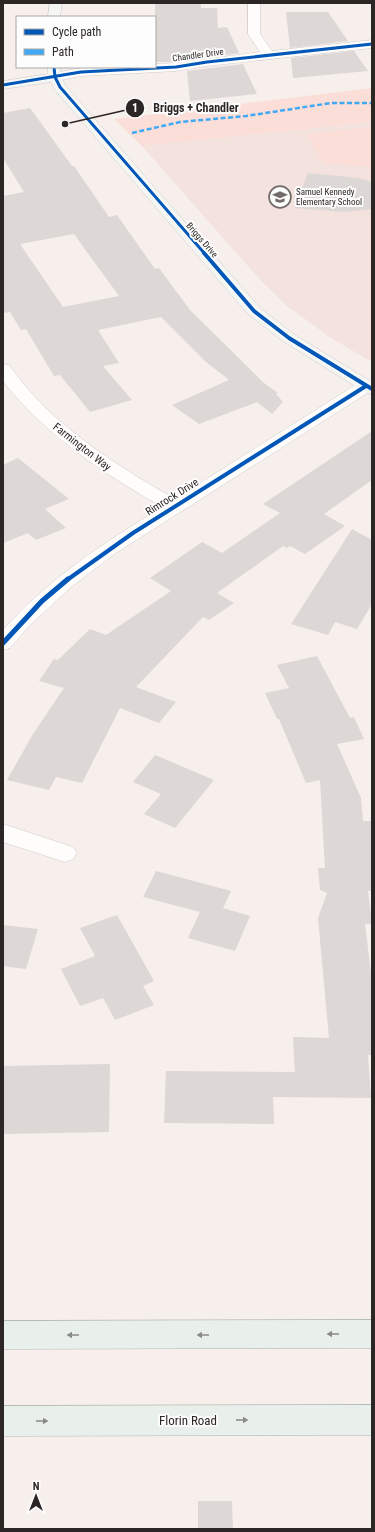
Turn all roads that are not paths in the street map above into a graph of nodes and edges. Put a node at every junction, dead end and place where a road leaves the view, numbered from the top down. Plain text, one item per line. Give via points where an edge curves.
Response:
1 (56, 3) edge
2 (254, 3) edge
3 (54, 16) edge
4 (372, 44) edge
5 (268, 55) junction
6 (54, 72) edge
7 (3, 85) edge
8 (3, 369) edge
9 (369, 387) edge
10 (175, 507) junction
11 (3, 643) edge
12 (3, 833) edge
13 (65, 853) dead end
14 (372, 1334) edge
15 (3, 1335) edge
16 (372, 1420) edge
17 (3, 1421) edge

1 - 3 street
2 - 5 street via 254,34
4 - 5 street, Chandler Drive
5 - 6 street, Chandler Drive via 176,67
6 - 7 street, Chandler Drive
6 - 9 street, Briggs Drive via 60,87 254,311 289,338
8 - 10 street, Farmington Way via 19,390 70,440 116,473
9 - 10 street, Rimrock Drive
10 - 11 street, Rimrock Drive via 58,585 18,623
12 - 13 street
14 -> 15 main road
17 -> 16 main road, Florin Road

